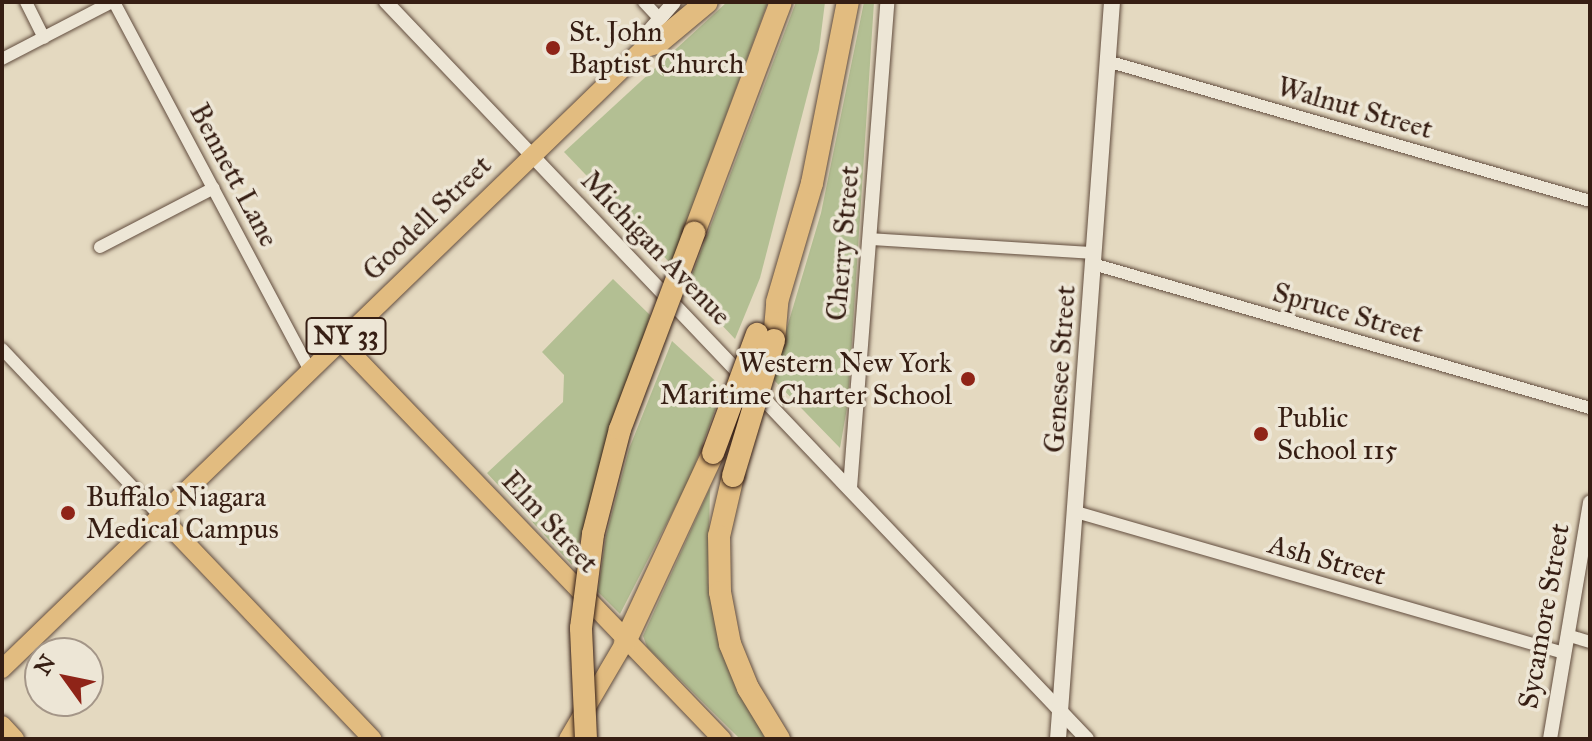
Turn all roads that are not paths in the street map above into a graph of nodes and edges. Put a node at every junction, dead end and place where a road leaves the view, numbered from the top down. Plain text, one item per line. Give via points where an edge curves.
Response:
1 (26, 2) edge
2 (113, 2) edge
3 (386, 2) edge
4 (644, 2) edge
5 (674, 2) edge
6 (707, 2) edge
7 (781, 2) edge
8 (848, 2) edge
9 (887, 2) edge
10 (1112, 2) edge
11 (659, 18) junction
12 (44, 38) junction
13 (646, 46) junction
14 (2, 59) edge
15 (1107, 61) junction
16 (532, 156) junction
17 (214, 188) junction
18 (1590, 201) edge
19 (870, 239) junction
20 (100, 247) dead end
21 (1093, 258) junction
22 (777, 302) junction
23 (340, 341) junction
24 (2, 349) edge
25 (310, 370) junction
26 (1590, 408) edge
27 (850, 488) junction
28 (1590, 502) edge
29 (1076, 512) junction
30 (160, 516) junction
31 (1567, 635) junction
32 (625, 642) junction
33 (1590, 642) edge
34 (1564, 653) junction
35 (2, 669) edge
36 (1060, 711) junction
37 (2, 725) edge
38 (15, 739) edge
39 (372, 739) edge
40 (568, 739) edge
41 (586, 739) edge
42 (722, 739) edge
43 (779, 739) edge
44 (1058, 739) edge
45 (1087, 739) edge
46 (1550, 739) edge

1 - 12 street
2 - 12 street
2 - 17 street, Bennett Lane
3 - 16 street, Michigan Avenue
4 - 11 street
5 - 11 street, Goodell Street
6 - 13 highway, NY 33 via 659,42
7 - 41 highway, bridge via 620,429 593,534 581,628
8 - 22 highway via 812,183
9 - 19 street, Cherry Street
10 - 15 main road, Genesee Street
11 - 13 street, Goodell Street
12 - 14 street
13 - 16 main road, Goodell Street / NY 33
15 - 18 street, Walnut Street
15 - 21 main road, Genesee Street
16 - 23 main road, Goodell Street / NY 33
16 - 27 street, Michigan Avenue
17 - 20 street
17 - 25 street, Bennett Lane
19 - 21 street, Spruce Street
19 - 27 street, Cherry Street
21 - 26 street, Spruce Street
21 - 29 main road, Genesee Street
22 - 32 highway, bridge via 757,334 713,453
22 - 43 highway, bridge via 774,340 719,536 720,592 730,644 748,688
23 - 25 main road, Goodell Street / NY 33
23 - 32 main road, Elm Street
24 - 30 street
25 - 30 main road, Goodell Street / NY 33
27 - 36 street, Michigan Avenue
28 - 31 street, Sycamore Street
29 - 34 street, Ash Street
29 - 36 main road, Genesee Street
30 - 35 main road, Goodell Street / NY 33
30 - 39 main road
31 - 33 street
31 - 34 street, Sycamore Street
32 - 40 main road
32 - 42 main road, Elm Street
34 - 46 street, Sycamore Street
36 - 44 main road, Genesee Street
36 - 45 street, Michigan Avenue
37 - 38 main road

